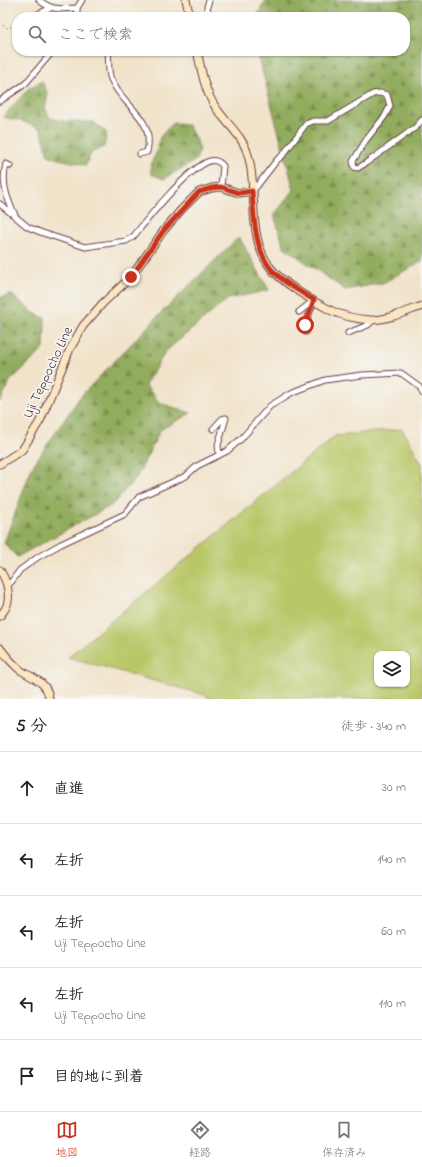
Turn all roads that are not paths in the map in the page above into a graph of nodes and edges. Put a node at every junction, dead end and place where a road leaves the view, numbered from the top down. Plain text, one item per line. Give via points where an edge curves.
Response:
1 (39, 0) edge
2 (82, 0) edge
3 (186, 0) edge
4 (209, 0) edge
5 (51, 8) junction
6 (77, 8) junction
7 (43, 12) edge
8 (77, 12) edge
9 (189, 12) edge
10 (208, 12) edge
11 (49, 56) edge
12 (108, 56) edge
13 (198, 56) edge
14 (0, 100) edge
15 (422, 120) edge
16 (140, 154) dead end
17 (10, 166) dead end
18 (221, 187) junction
19 (252, 191) junction
20 (0, 204) edge
21 (16, 218) junction
22 (314, 300) junction
23 (422, 306) edge
24 (299, 312) dead end
25 (374, 319) junction
26 (306, 332) dead end
27 (348, 334) dead end
28 (422, 390) edge
29 (213, 429) dead end
30 (219, 455) junction
31 (0, 464) edge
32 (0, 570) edge
33 (8, 585) junction
34 (0, 616) edge
35 (0, 648) edge
36 (49, 699) edge

1 - 5 street
2 - 6 street
3 - 9 main road
4 - 10 street
5 - 6 street
5 - 7 street
6 - 8 street
11 - 14 street via 25,84
12 - 16 street via 110,77 119,94 147,127 147,152
13 - 19 main road via 213,103 248,154
15 - 19 street via 366,163 354,168 353,161 390,106 387,95 373,94 328,121 313,121 306,124
17 - 21 street via 6,164 4,184
18 - 19 main road, Uji Teppocho Line via 239,193
18 - 21 street via 223,166 215,160 207,162 185,178 133,237 126,241 96,246 85,247 40,232
18 - 31 main road, Uji Teppocho Line via 199,192 194,197 164,230 131,277 83,326 70,349 40,421 22,450
19 - 22 main road via 257,237 270,268 293,288
20 - 21 street
22 - 24 street
22 - 25 main road via 332,311 350,317
22 - 26 street via 305,325
23 - 25 main road via 394,316
25 - 27 street via 368,325
28 - 30 street via 401,373 325,380 291,392 270,406 241,439
29 - 30 street via 226,418 218,445
30 - 33 street via 197,466 186,476 139,497 125,514 61,544 38,558 20,570
32 - 33 main road
33 - 34 main road via 7,605
35 - 36 main road via 20,670 42,683

